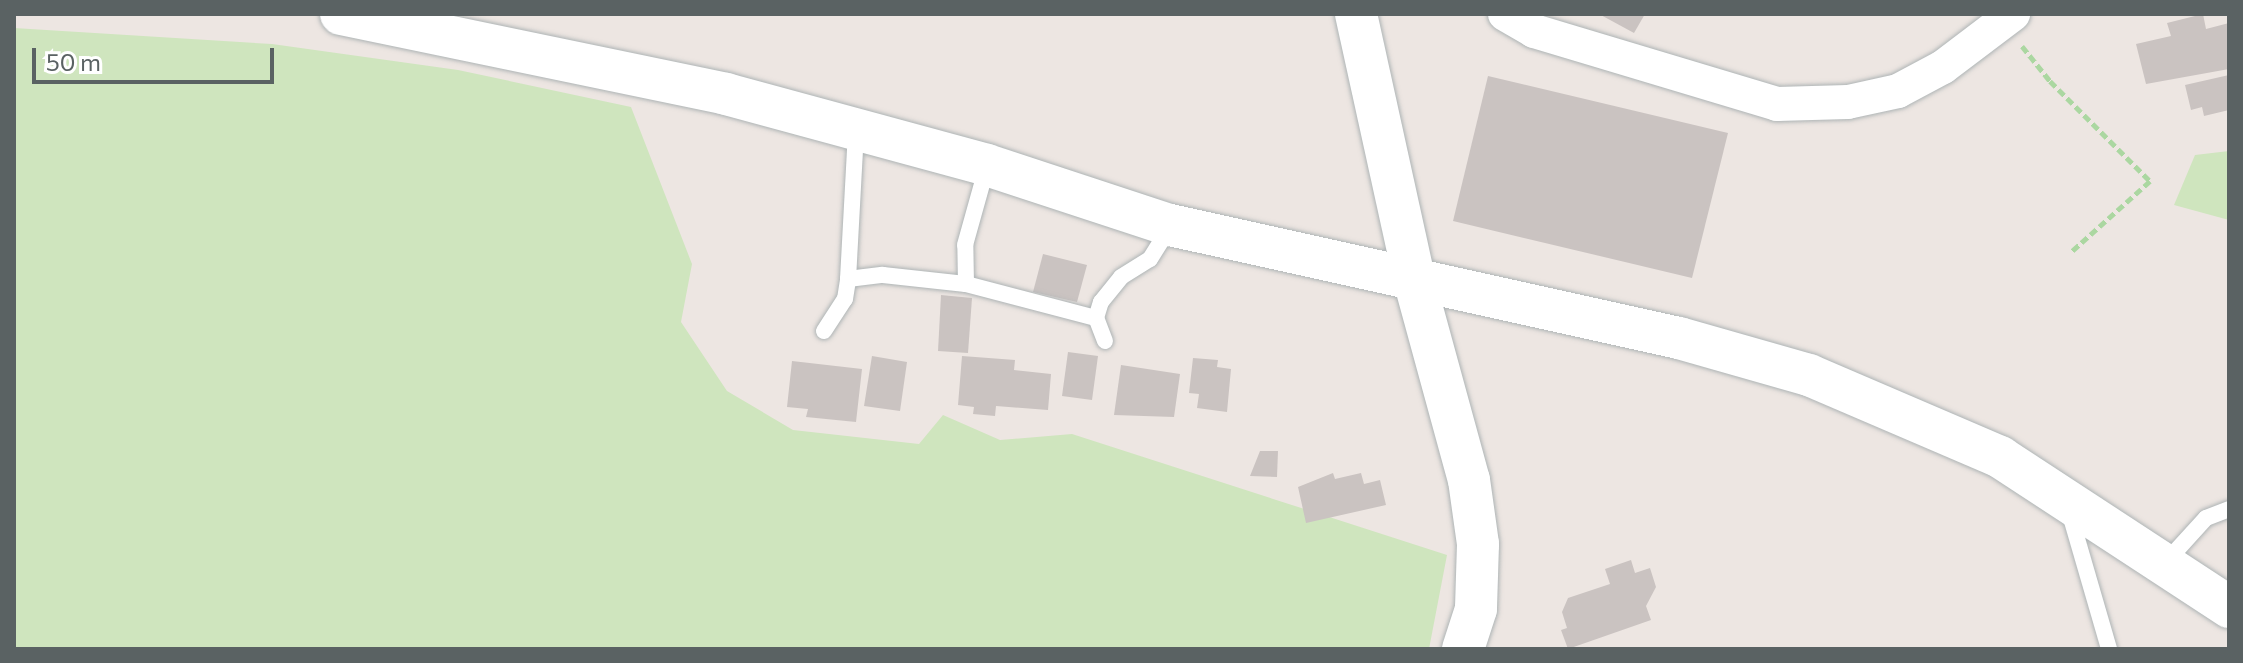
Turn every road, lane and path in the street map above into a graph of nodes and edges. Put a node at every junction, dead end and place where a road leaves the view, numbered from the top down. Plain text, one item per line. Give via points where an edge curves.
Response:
1 (341, 14) edge
2 (1356, 14) edge
3 (1505, 14) edge
4 (2008, 18) edge
5 (856, 128) junction
6 (987, 165) junction
7 (1170, 225) junction
8 (2071, 252) dead end
9 (848, 279) junction
10 (1415, 283) junction
11 (966, 284) junction
12 (1096, 318) junction
13 (824, 331) dead end
14 (1105, 341) dead end
15 (2065, 498) junction
16 (2229, 509) edge
17 (2165, 563) junction
18 (2226, 602) edge
19 (1468, 647) edge
20 (2109, 649) edge

1 - 5 street via 726,94
2 - 10 street
3 - 4 street via 1534,31 1777,104 1848,102 1898,91
4 - 8 path via 2050,81 2150,181
5 - 6 street
5 - 9 lane
6 - 7 street
6 - 11 lane via 965,245
7 - 10 street
7 - 12 lane via 1150,259 1121,277 1101,302
9 - 11 lane via 883,275
9 - 13 lane via 845,299
10 - 15 street via 1679,338 1809,375 2000,457
10 - 19 street via 1469,480 1478,544 1476,609
11 - 12 lane
12 - 14 lane
15 - 17 street
15 - 20 lane
16 - 17 lane via 2206,518
17 - 18 street

